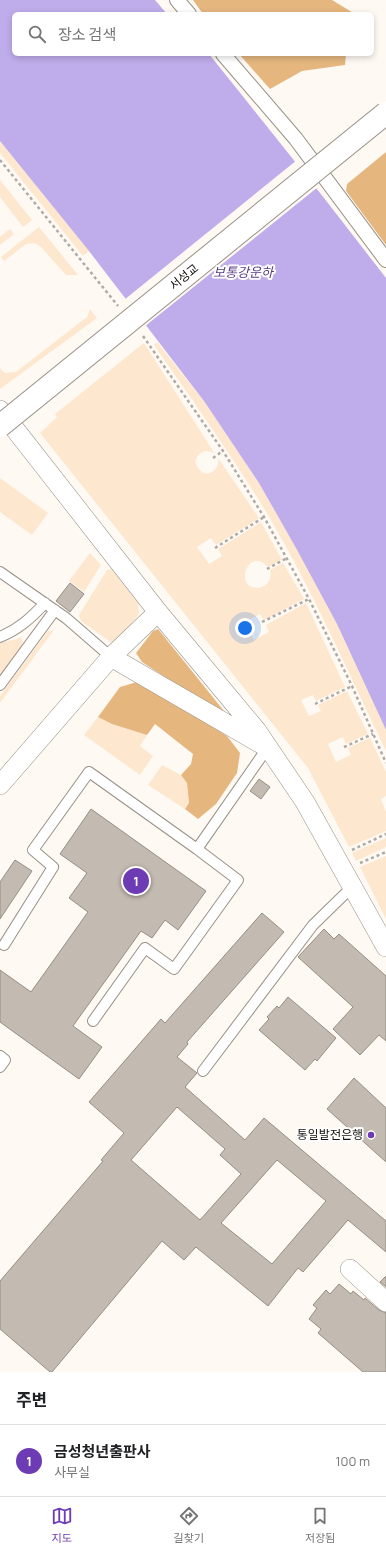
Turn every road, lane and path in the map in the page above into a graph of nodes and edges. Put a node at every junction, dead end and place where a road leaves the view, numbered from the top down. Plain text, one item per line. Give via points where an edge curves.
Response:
1 (177, 0) edge
2 (187, 12) edge
3 (225, 56) edge
4 (386, 113) edge
5 (0, 160) edge
6 (386, 260) edge
7 (122, 310) dead end
8 (141, 334) dead end
9 (0, 410) edge
10 (0, 426) edge
11 (223, 451) junction
12 (213, 458) dead end
13 (264, 517) junction
14 (215, 548) dead end
15 (287, 558) junction
16 (267, 569) dead end
17 (0, 572) edge
18 (309, 599) junction
19 (45, 603) junction
20 (55, 610) junction
21 (158, 612) junction
22 (262, 622) dead end
23 (0, 637) edge
24 (111, 656) junction
25 (0, 685) edge
26 (352, 686) junction
27 (314, 704) dead end
28 (373, 734) junction
29 (268, 747) junction
30 (344, 747) dead end
31 (386, 763) edge
32 (0, 785) edge
33 (386, 834) edge
34 (197, 849) junction
35 (350, 851) dead end
36 (386, 852) edge
37 (357, 865) dead end
38 (352, 887) junction
39 (4, 945) dead end
40 (386, 947) edge
41 (93, 1021) dead end
42 (0, 1056) edge
43 (0, 1067) edge
44 (203, 1071) dead end
45 (350, 1269) dead end
46 (386, 1302) edge

1 - 2 street
3 - 6 street via 296,139
4 - 10 street, 서성교, bridge
5 - 7 path
8 - 11 path
9 - 21 street
11 - 12 path
11 - 13 path
13 - 14 path
13 - 15 path
15 - 16 path
15 - 18 path
17 - 19 lane
18 - 22 path
18 - 26 path
19 - 20 lane
19 - 23 lane via 16,630
20 - 24 lane
20 - 25 lane
21 - 24 street
21 - 29 street via 258,730
24 - 29 street
24 - 32 street
26 - 27 path
26 - 28 path
28 - 30 path
28 - 31 path
29 - 34 lane
29 - 38 street via 305,802
33 - 35 path
34 - 39 lane via 89,772 33,850 53,867
34 - 41 lane via 238,880 174,969 145,948
36 - 37 path
38 - 40 street
38 - 44 lane via 313,925
42 - 43 lane via 5,1060
45 - 46 street

